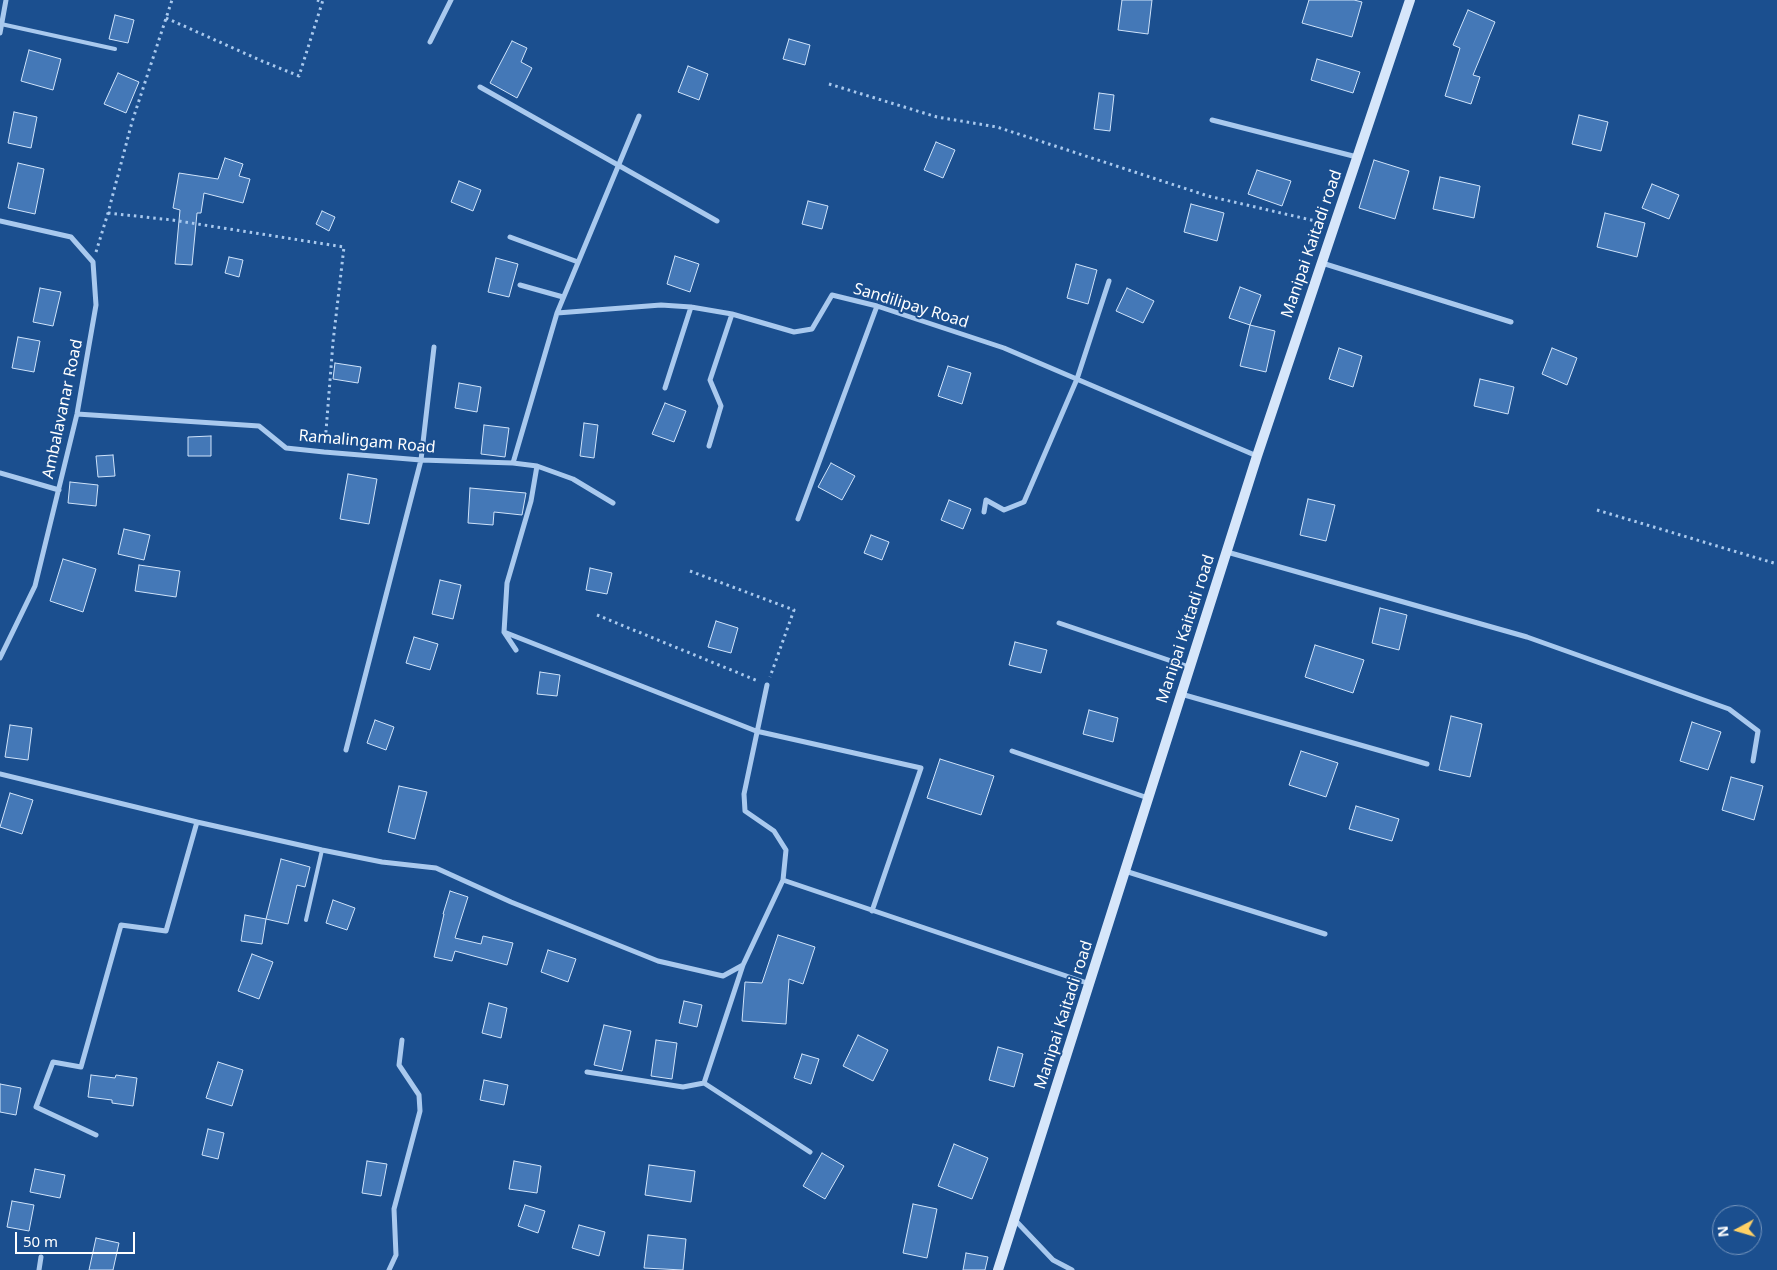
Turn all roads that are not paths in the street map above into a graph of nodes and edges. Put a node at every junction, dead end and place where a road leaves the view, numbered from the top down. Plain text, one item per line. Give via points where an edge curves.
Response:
1 (6, 0) edge
2 (451, 0) edge
3 (1410, 0) edge
4 (2, 24) junction
5 (0, 33) edge
6 (430, 42) dead end
7 (115, 49) dead end
8 (480, 87) dead end
9 (639, 116) dead end
10 (1212, 120) dead end
11 (1358, 157) junction
12 (617, 165) junction
13 (717, 220) dead end
14 (0, 221) edge
15 (510, 236) dead end
16 (578, 262) junction
17 (1322, 263) junction
18 (1108, 281) dead end
19 (520, 285) dead end
20 (563, 296) junction
21 (877, 306) junction
22 (690, 307) junction
23 (557, 313) junction
24 (732, 314) junction
25 (1510, 322) dead end
26 (434, 347) dead end
27 (1077, 379) junction
28 (665, 388) dead end
29 (77, 414) junction
30 (709, 446) dead end
31 (1257, 456) junction
32 (421, 460) junction
33 (513, 463) junction
34 (537, 466) junction
35 (0, 473) edge
36 (59, 490) junction
37 (612, 504) dead end
38 (984, 512) dead end
39 (798, 519) dead end
40 (1227, 552) junction
41 (1059, 623) dead end
42 (504, 632) junction
43 (516, 650) dead end
44 (0, 657) edge
45 (1190, 667) junction
46 (767, 685) road end
47 (1182, 694) junction
48 (756, 732) junction
49 (346, 750) dead end
50 (1012, 751) dead end
51 (1753, 761) dead end
52 (1427, 764) dead end
53 (0, 774) edge
54 (1148, 798) junction
55 (197, 822) junction
56 (322, 850) junction
57 (1125, 871) junction
58 (783, 880) junction
59 (872, 911) junction
60 (306, 920) dead end
61 (1325, 934) dead end
62 (743, 965) junction
63 (1090, 984) junction
64 (402, 1040) dead end
65 (588, 1072) dead end
66 (704, 1083) junction
67 (96, 1135) dead end
68 (810, 1152) dead end
69 (1015, 1220) junction
70 (41, 1257) dead end
71 (40, 1270) edge
72 (389, 1270) edge
73 (998, 1270) edge
74 (1072, 1270) edge

1 - 4 street
2 - 6 street
3 - 11 main road, Manipai Kaitadi road
4 - 5 street
4 - 7 lane
8 - 12 street
9 - 12 street
10 - 11 street
11 - 17 main road, Manipai Kaitadi road
12 - 13 street
12 - 16 street
14 - 29 street, Ambalavanar Road via 71,237 93,262 96,306
15 - 16 street
16 - 20 street
17 - 25 street
17 - 31 main road, Manipai Kaitadi road
18 - 27 street
19 - 20 street
20 - 23 street
21 - 24 street, Sandilipay Road via 832,295 812,328 794,332
21 - 27 street, Sandilipay Road via 1004,348
21 - 39 street
22 - 23 street, Sandilipay Road via 662,305
22 - 24 street, Sandilipay Road
22 - 28 street
23 - 33 street
24 - 30 street via 710,380 721,406
26 - 32 street
27 - 31 street, Sandilipay Road
27 - 38 street via 1024,502 1004,510 986,500
29 - 32 street, Ramalingam Road via 259,426 286,448
29 - 36 street, Ambalavanar Road
31 - 40 main road, Manipai Kaitadi road
32 - 33 street, Ramalingam Road
32 - 49 street
33 - 34 street, Ramalingam Road
34 - 37 street, Ramalingam Road via 573,479
34 - 42 street via 531,501 507,583
35 - 36 street
36 - 44 street, Ambalavanar Road via 35,586
40 - 45 main road, Manipai Kaitadi road
40 - 51 street via 1527,637 1728,709 1758,731
41 - 45 street
42 - 43 street
42 - 48 street
45 - 47 main road, Manipai Kaitadi road
46 - 48 street
47 - 52 street
47 - 54 main road, Manipai Kaitadi road
48 - 58 street via 744,794 745,812 774,831 786,850
48 - 59 street via 921,768
50 - 54 street
53 - 55 street
54 - 57 main road, Manipai Kaitadi road
55 - 56 street
55 - 67 street via 166,931 121,926 81,1067 53,1062 36,1107
56 - 60 lane
56 - 62 street via 436,868 658,961 723,976
57 - 61 street
57 - 63 main road, Manipai Kaitadi road
58 - 59 street
58 - 62 street
59 - 63 street
62 - 66 street
63 - 69 main road, Manipai Kaitadi road
64 - 72 street via 399,1066 419,1095 420,1111 394,1209 396,1255
65 - 66 street via 684,1087
66 - 68 street
69 - 73 main road, Manipai Kaitadi road
69 - 74 street via 1053,1260
70 - 71 street

